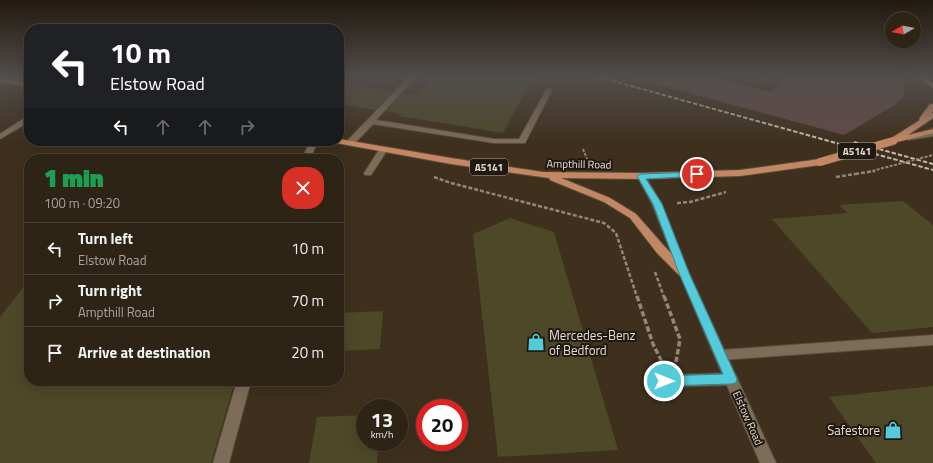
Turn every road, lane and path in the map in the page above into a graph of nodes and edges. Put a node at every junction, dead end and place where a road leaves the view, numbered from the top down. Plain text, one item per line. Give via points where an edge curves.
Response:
1 (392, 99) edge
2 (544, 99) edge
3 (933, 106) edge
4 (933, 114) edge
5 (371, 120) junction
6 (922, 120) junction
7 (24, 122) edge
8 (933, 131) edge
9 (933, 134) edge
10 (0, 137) edge
11 (893, 141) junction
12 (344, 142) edge
13 (350, 143) junction
14 (384, 149) junction
15 (933, 155) edge
16 (368, 173) dead end
17 (855, 174) dead end
18 (543, 175) junction
19 (433, 176) dead end
20 (641, 176) junction
21 (653, 267) dead end
22 (684, 273) junction
23 (933, 340) edge
24 (721, 355) junction
25 (731, 379) junction
26 (669, 381) junction
27 (243, 386) edge
28 (221, 463) edge
29 (768, 463) edge

1 - 5 street
2 - 5 street via 522,141 494,141
3 - 6 main road
4 - 6 main road
5 - 13 street
6 - 11 main road
7 - 10 street
8 - 11 main road, A5141
9 - 11 street
11 - 20 main road, Ampthill Road / A5141, bridge via 820,162 740,173
12 - 13 main road, Ampthill Road / A5141
13 - 14 main road, Ampthill Road / A5141
14 - 16 street
14 - 18 main road, Ampthill Road / A5141
15 - 17 path, bridge
18 - 20 main road, Ampthill Road / A5141
18 - 22 main road via 607,200 633,216
19 - 26 path via 604,223 616,233 653,344
20 - 22 street, Elstow Road via 658,204
21 - 26 path via 680,339
22 - 24 street, Elstow Road
23 - 24 street
24 - 25 street, Elstow Road
25 - 26 street
25 - 29 street, Elstow Road
27 - 28 street

